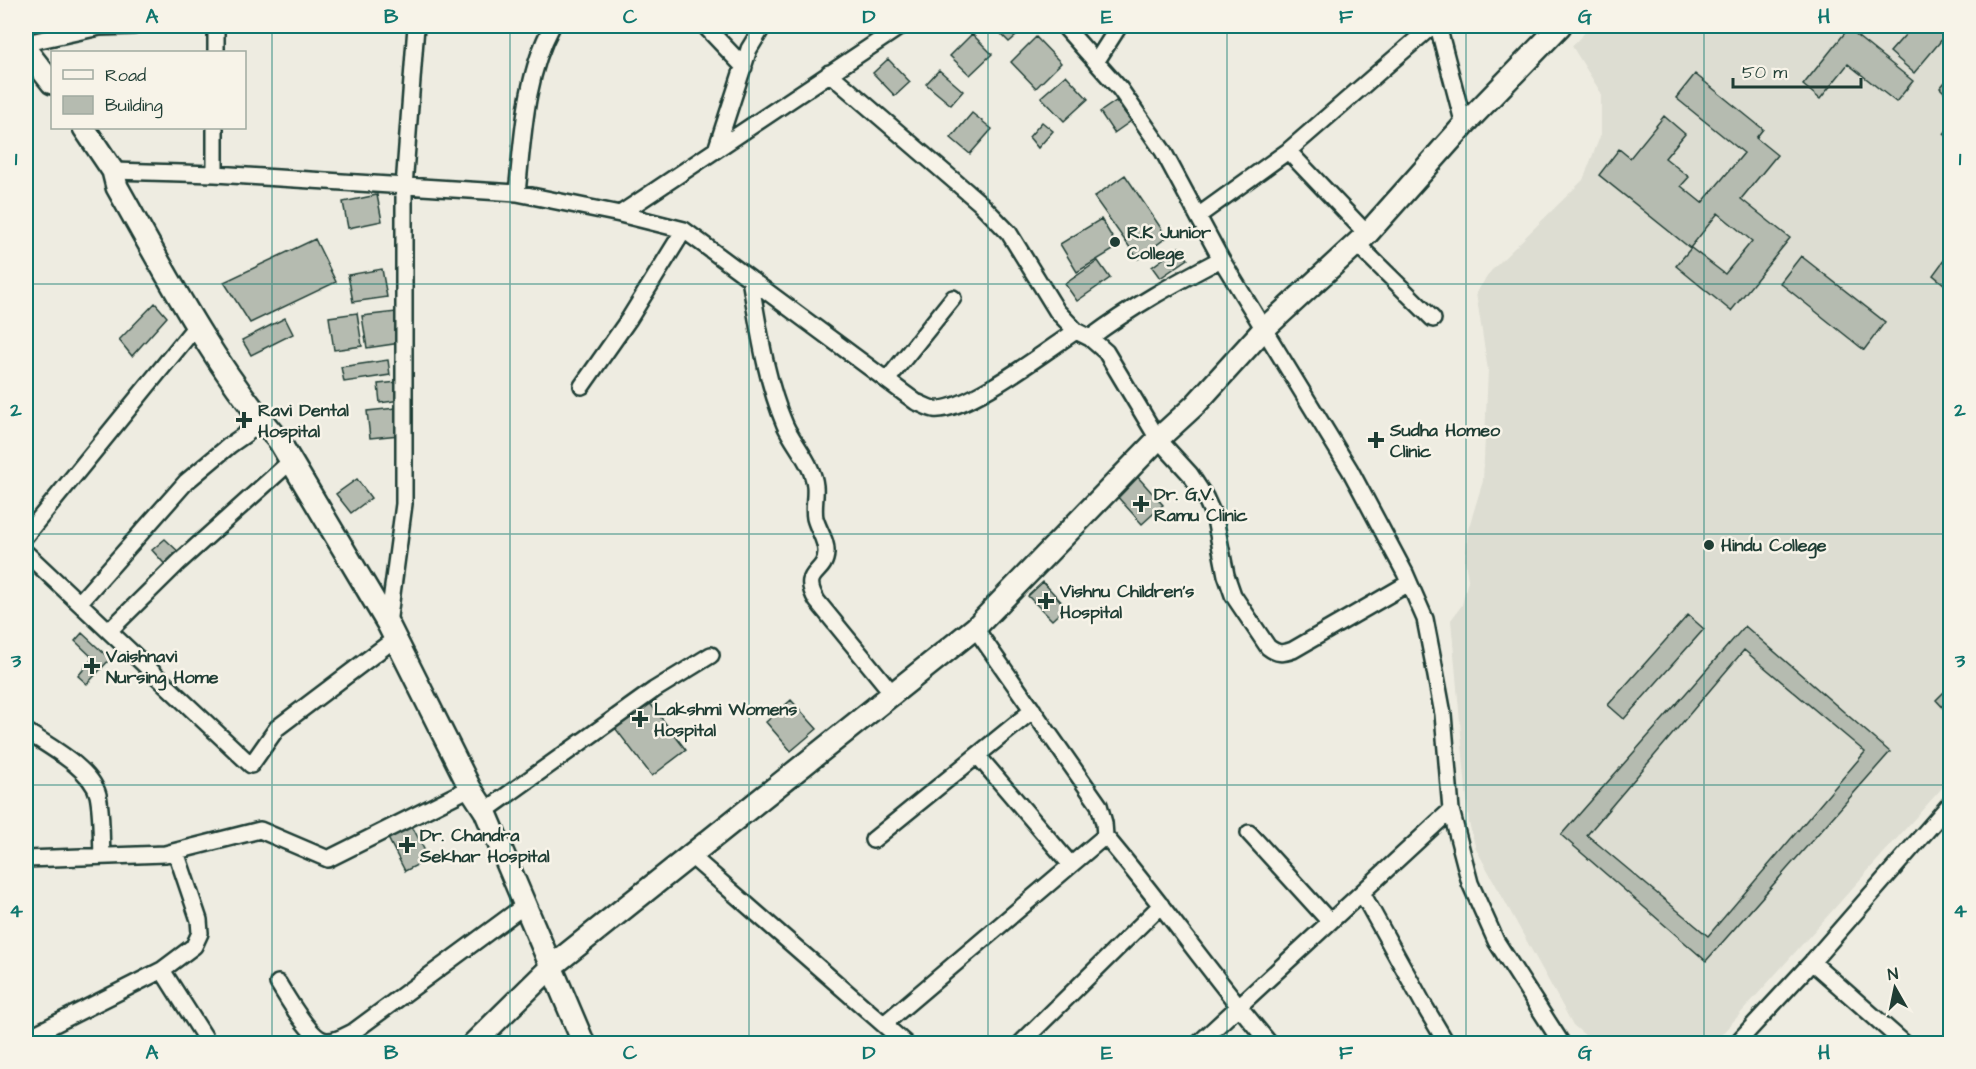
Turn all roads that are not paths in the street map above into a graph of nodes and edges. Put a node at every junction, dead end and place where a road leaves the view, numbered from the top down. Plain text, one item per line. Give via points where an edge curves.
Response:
1 (134, 26) edge
2 (216, 26) edge
3 (416, 26) edge
4 (552, 26) edge
5 (705, 26) edge
6 (763, 26) edge
7 (901, 26) edge
8 (1064, 26) edge
9 (1119, 26) edge
10 (1432, 26) edge
11 (1438, 26) edge
12 (1560, 26) edge
13 (26, 43) edge
14 (26, 50) edge
15 (216, 51) edge
16 (1096, 62) junction
17 (744, 67) junction
18 (830, 73) junction
19 (51, 82) edge
20 (1464, 125) junction
21 (85, 129) edge
22 (215, 129) edge
23 (717, 147) junction
24 (1288, 151) junction
25 (113, 171) junction
26 (215, 174) junction
27 (404, 187) junction
28 (517, 193) junction
29 (620, 214) junction
30 (1198, 216) junction
31 (684, 230) junction
32 (1361, 238) junction
33 (1221, 260) junction
34 (750, 279) junction
35 (953, 298) dead end
36 (1433, 319) dead end
37 (196, 326) junction
38 (1264, 328) junction
39 (1083, 335) junction
40 (887, 380) junction
41 (582, 386) dead end
42 (262, 422) junction
43 (1158, 439) junction
44 (291, 461) junction
45 (26, 535) edge
46 (26, 553) edge
47 (1409, 583) junction
48 (79, 603) junction
49 (975, 628) junction
50 (109, 631) junction
51 (392, 631) junction
52 (711, 655) dead end
53 (893, 694) junction
54 (1033, 710) junction
55 (26, 731) edge
56 (978, 756) junction
57 (470, 788) junction
58 (1950, 804) edge
59 (1451, 810) junction
60 (485, 811) junction
61 (1249, 833) dead end
62 (1105, 836) junction
63 (873, 840) dead end
64 (176, 852) junction
65 (690, 855) junction
66 (102, 856) junction
67 (26, 859) edge
68 (1071, 865) junction
69 (1362, 893) junction
70 (525, 905) junction
71 (1161, 905) junction
72 (1330, 922) junction
73 (1812, 962) junction
74 (552, 966) junction
75 (162, 970) junction
76 (278, 984) dead end
77 (1239, 1007) junction
78 (884, 1024) junction
79 (39, 1032) dead end
80 (209, 1044) edge
81 (473, 1044) edge
82 (584, 1044) edge
83 (906, 1044) edge
84 (1020, 1044) edge
85 (1198, 1044) edge
86 (1270, 1044) edge
87 (1447, 1044) edge
88 (1562, 1044) edge
89 (1736, 1044) edge
90 (1905, 1044) edge

1 - 13 street via 100,27
2 - 15 street
3 - 27 street
4 - 28 street via 541,45 525,109
5 - 17 street
6 - 17 street
7 - 18 street
8 - 16 street
9 - 16 street
10 - 24 street
11 - 20 street
12 - 20 street
14 - 19 street
16 - 30 street via 1163,151
17 - 23 street
18 - 23 street
18 - 39 street via 987,211 1009,234 1057,311
20 - 32 street
21 - 25 street
22 - 26 street
23 - 29 street
24 - 30 street
24 - 32 street
25 - 26 street
25 - 37 street via 117,188
26 - 27 street
27 - 28 street
27 - 51 street via 404,504
28 - 29 street
29 - 31 street
30 - 33 street
31 - 34 street
31 - 41 street
32 - 36 street
32 - 38 street
33 - 38 street
33 - 39 street
34 - 40 street
34 - 53 street via 767,373 786,427 815,486 815,518 826,551 810,589
35 - 40 street
37 - 42 street
37 - 45 street
38 - 43 street via 1195,405
38 - 47 street via 1350,470
39 - 40 street via 954,405 934,409 916,402
39 - 43 street via 1106,352
42 - 44 street
42 - 48 street via 186,482
43 - 47 street via 1205,497 1215,519 1233,595 1275,652 1293,650
43 - 49 street
44 - 50 street
44 - 51 street
46 - 48 street
47 - 59 street via 1425,619 1443,714
48 - 50 street
49 - 53 street
49 - 54 street
50 - 51 street via 251,765 277,728
51 - 57 street
52 - 60 street via 654,690
53 - 65 street
54 - 56 street
54 - 62 street via 1099,805
55 - 66 street via 81,769 89,779 98,794
56 - 63 street
56 - 68 street
57 - 60 street
57 - 64 street via 328,859 260,830
58 - 73 street
59 - 69 street
59 - 88 street via 1470,884 1496,941
60 - 70 street
61 - 72 street
62 - 68 street
62 - 71 street
64 - 66 street
64 - 75 street via 200,933 194,946
65 - 74 street
65 - 78 street
66 - 67 street
68 - 78 street
69 - 72 street
69 - 87 street
70 - 74 street
70 - 76 street via 339,1039 326,1041 314,1036
71 - 77 street
71 - 84 street
72 - 77 street
73 - 89 street
73 - 90 street
74 - 81 street
74 - 82 street
75 - 79 street
75 - 80 street
77 - 85 street
77 - 86 street
78 - 83 street

